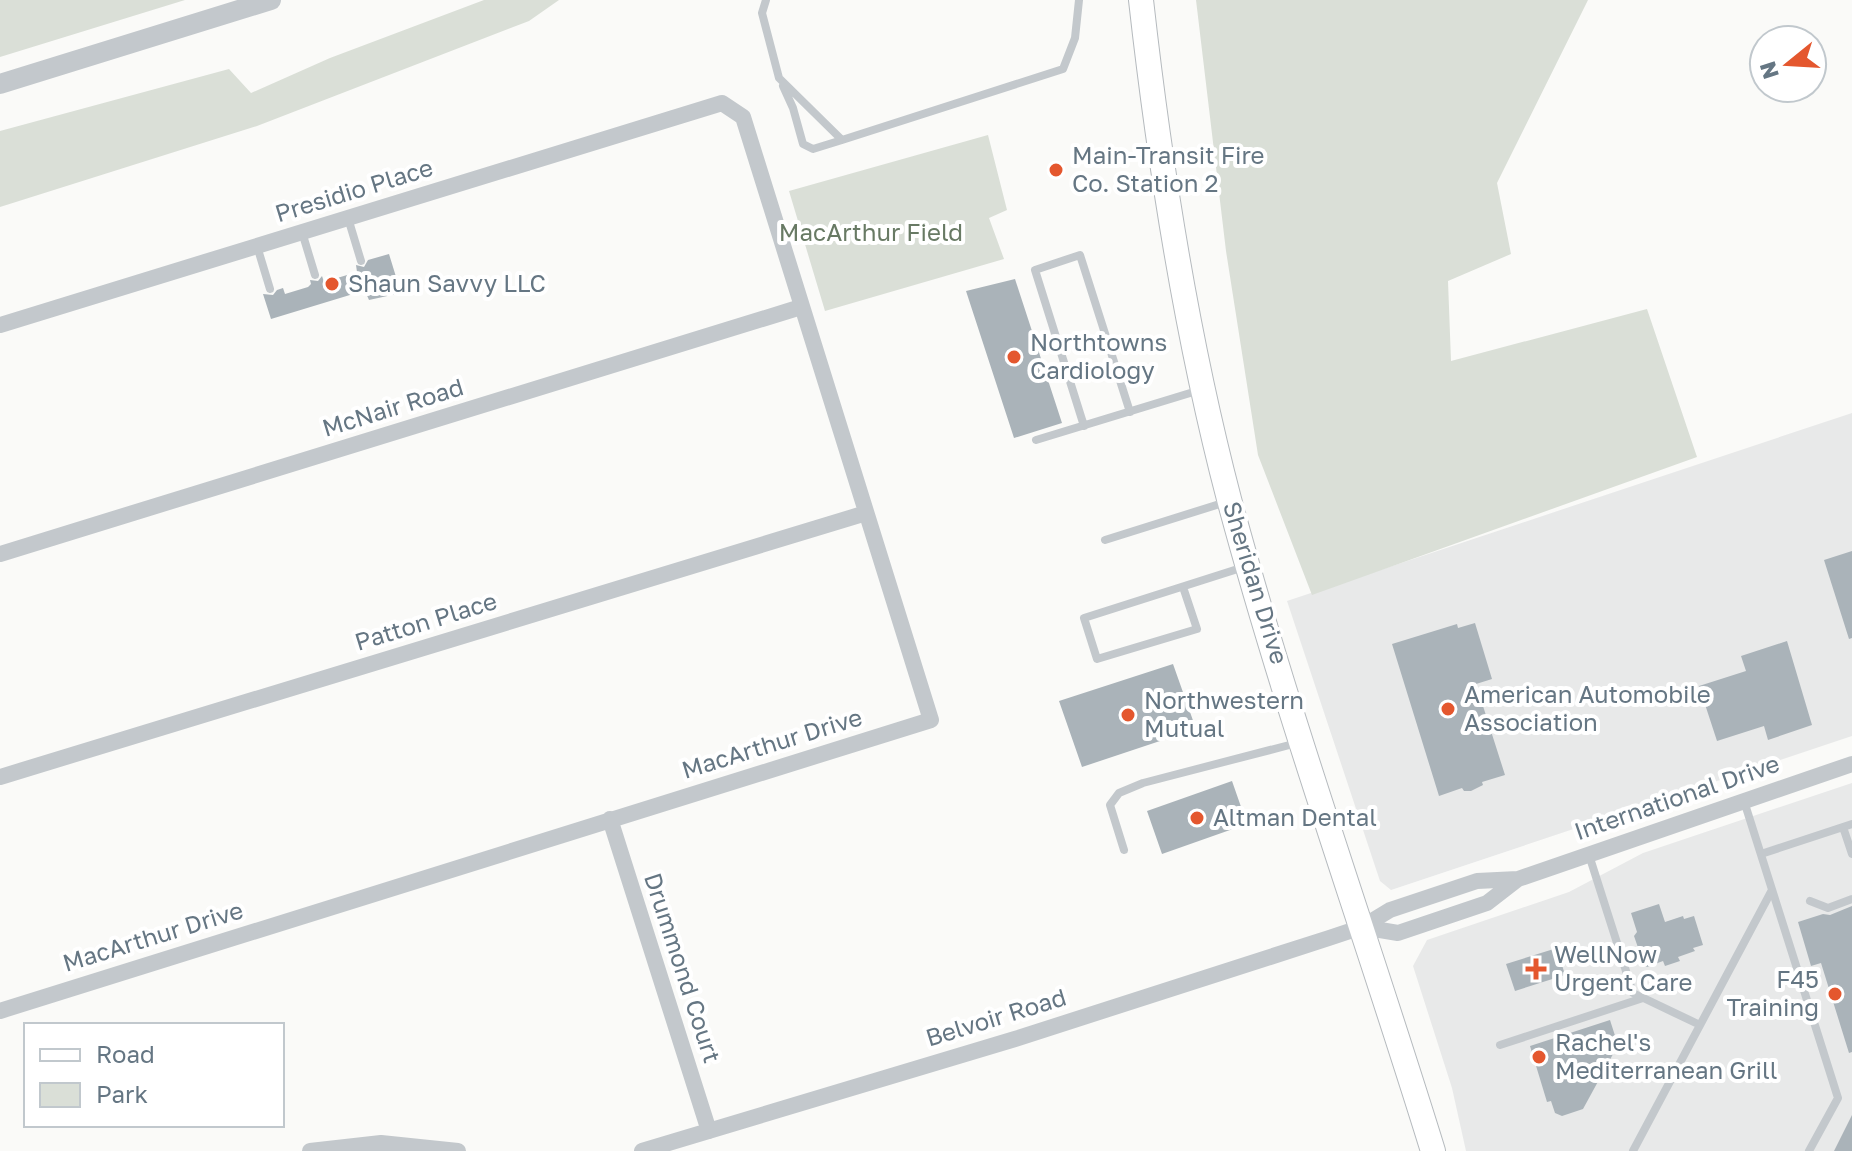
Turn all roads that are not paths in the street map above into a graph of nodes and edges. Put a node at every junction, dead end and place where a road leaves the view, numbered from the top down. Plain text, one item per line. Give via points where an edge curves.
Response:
1 (271, 0) edge
2 (766, 0) edge
3 (1079, 0) edge
4 (1141, 0) edge
5 (779, 78) junction
6 (0, 84) edge
7 (722, 103) joint
8 (842, 140) junction
9 (348, 218) junction
10 (302, 232) junction
11 (257, 246) junction
12 (361, 261) dead end
13 (315, 275) dead end
14 (270, 289) dead end
15 (801, 307) junction
16 (0, 325) edge
17 (1203, 389) junction
18 (1130, 412) junction
19 (1084, 426) junction
20 (1036, 440) dead end
21 (1230, 501) junction
22 (866, 513) junction
23 (1105, 540) dead end
24 (0, 554) edge
25 (1248, 566) junction
26 (1183, 587) junction
27 (1302, 742) junction
28 (1852, 764) edge
29 (0, 777) edge
30 (1744, 801) junction
31 (610, 819) junction
32 (1848, 826) edge
33 (1124, 850) dead end
34 (1588, 853) junction
35 (1761, 854) junction
36 (1852, 854) edge
37 (1518, 879) junction
38 (1772, 890) junction
39 (1852, 899) edge
40 (1810, 901) dead end
41 (1362, 927) junction
42 (1644, 998) junction
43 (0, 1011) edge
44 (1700, 1025) junction
45 (1500, 1045) dead end
46 (709, 1131) junction
47 (310, 1151) edge
48 (458, 1151) edge
49 (642, 1151) edge
50 (1433, 1151) edge
51 (1633, 1151) edge
52 (1809, 1151) edge

1 - 6 street
2 - 5 lane via 762,13
3 - 8 lane via 1075,38 1063,69
4 - 17 main road, Sheridan Drive via 1173,244
5 - 8 lane
5 - 8 lane via 803,144 813,149
7 - 9 street, Presidio Place
7 - 15 street, MacArthur Drive via 743,117
9 - 10 street, Presidio Place
9 - 12 lane
10 - 11 street, Presidio Place
10 - 13 lane
11 - 14 lane
11 - 16 street, Presidio Place
15 - 22 street, MacArthur Drive
15 - 24 street, McNair Road
17 - 18 lane
17 - 21 main road, Sheridan Drive
18 - 19 lane
18 - 19 lane via 1080,255 1035,270
19 - 20 lane
21 - 23 lane
21 - 25 main road, Sheridan Drive
22 - 29 street, Patton Place
22 - 31 street, MacArthur Drive via 931,720
25 - 26 lane
25 - 27 main road, Sheridan Drive
26 - 26 lane via 1084,618 1097,659 1197,629
27 - 33 lane via 1119,793 1110,805
27 - 41 main road, Sheridan Drive
28 - 30 street, International Drive
30 - 34 street, International Drive
30 - 35 lane
31 - 43 street, MacArthur Drive
31 - 46 street, Drummond Court
32 - 35 lane
32 - 36 lane
34 - 37 street, International Drive
34 - 42 lane via 1633,993
35 - 38 lane
37 - 41 street, International Drive via 1477,881 1390,910
37 - 41 street, International Drive via 1487,903 1398,933
38 - 44 lane
38 - 52 lane via 1838,1098
39 - 40 lane via 1828,908
41 - 46 street, Belvoir Road
41 - 50 main road, Sheridan Drive
42 - 44 lane
42 - 45 lane
44 - 51 lane
46 - 49 street, Belvoir Road
47 - 48 street via 381,1143

